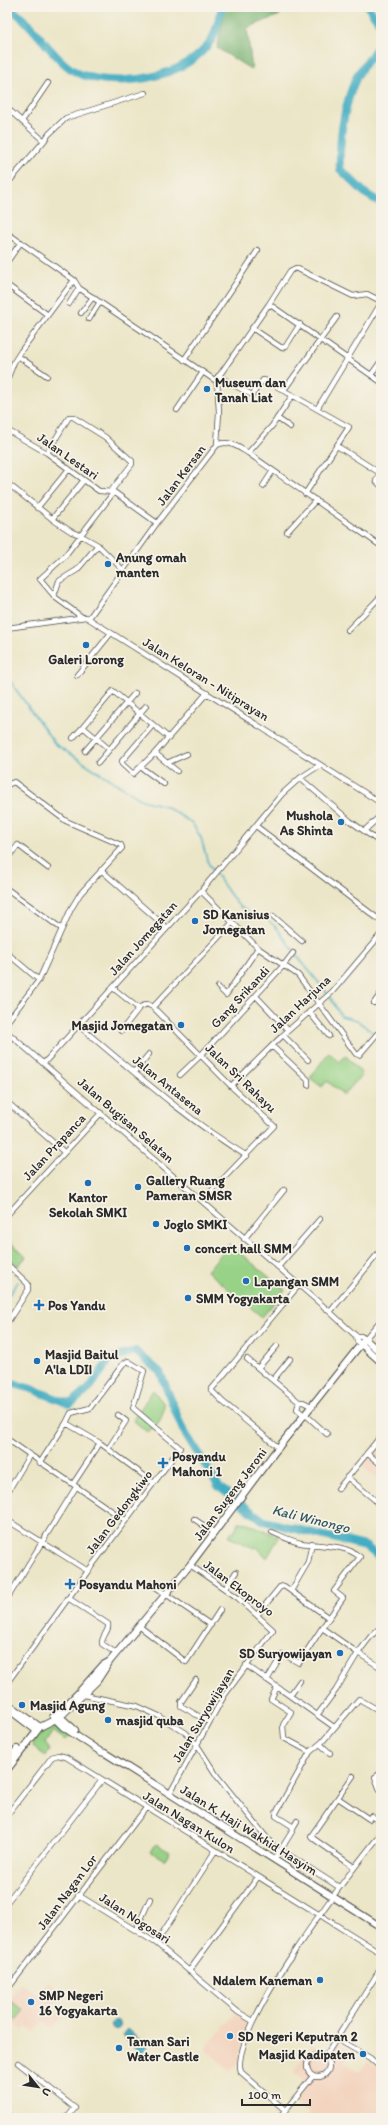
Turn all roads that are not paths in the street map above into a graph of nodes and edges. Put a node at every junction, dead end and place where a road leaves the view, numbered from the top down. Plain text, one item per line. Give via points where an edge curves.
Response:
1 (48, 82) dead end
2 (145, 93) dead end
3 (7, 110) edge
4 (22, 121) junction
5 (44, 141) junction
6 (7, 184) edge
7 (7, 233) edge
8 (21, 242) junction
9 (258, 250) dead end
10 (7, 262) edge
11 (74, 280) junction
12 (7, 285) edge
13 (80, 288) junction
14 (92, 298) junction
15 (381, 302) edge
16 (69, 304) dead end
17 (99, 304) junction
18 (269, 304) junction
19 (81, 313) dead end
20 (48, 315) junction
21 (337, 317) dead end
22 (89, 318) dead end
23 (300, 324) junction
24 (252, 328) junction
25 (321, 339) junction
26 (18, 356) junction
27 (347, 357) junction
28 (184, 360) junction
29 (381, 361) edge
30 (9, 370) edge
31 (203, 372) junction
32 (370, 375) junction
33 (47, 376) dead end
34 (218, 376) junction
35 (7, 380) edge
36 (216, 382) junction
37 (381, 382) edge
38 (284, 390) junction
39 (292, 396) junction
40 (317, 409) junction
41 (177, 410) dead end
42 (277, 418) junction
43 (290, 427) dead end
44 (7, 430) edge
45 (218, 437) junction
46 (224, 442) junction
47 (217, 445) junction
48 (337, 446) junction
49 (47, 453) junction
50 (248, 453) junction
51 (69, 469) junction
52 (272, 472) junction
53 (84, 480) junction
54 (7, 483) edge
55 (263, 486) dead end
56 (381, 486) edge
57 (112, 491) junction
58 (305, 494) junction
59 (316, 500) junction
60 (38, 508) junction
61 (52, 519) junction
62 (157, 523) junction
63 (287, 532) dead end
64 (80, 535) junction
65 (98, 545) junction
66 (381, 546) edge
67 (124, 571) junction
68 (54, 596) junction
69 (381, 596) edge
70 (86, 618) junction
71 (7, 628) edge
72 (348, 630) dead end
73 (111, 634) junction
74 (77, 675) dead end
75 (135, 693) dead end
76 (207, 693) junction
77 (126, 702) junction
78 (146, 706) dead end
79 (140, 713) junction
80 (153, 725) junction
81 (83, 727) junction
82 (96, 737) junction
83 (73, 738) dead end
84 (169, 738) junction
85 (109, 749) junction
86 (85, 751) dead end
87 (155, 753) junction
88 (187, 754) dead end
89 (98, 763) dead end
90 (167, 763) junction
91 (320, 764) junction
92 (142, 768) junction
93 (176, 771) dead end
94 (300, 778) junction
95 (164, 784) dead end
96 (7, 785) edge
97 (381, 803) edge
98 (379, 817) dead end
99 (256, 826) junction
100 (364, 831) junction
101 (381, 843) edge
102 (7, 859) edge
103 (48, 868) dead end
104 (101, 870) junction
105 (7, 889) edge
106 (201, 891) junction
107 (273, 916) dead end
108 (381, 921) edge
109 (232, 923) junction
110 (167, 928) junction
111 (62, 929) junction
112 (381, 934) edge
113 (302, 941) dead end
114 (258, 948) junction
115 (293, 953) dead end
116 (7, 954) edge
117 (283, 966) junction
118 (38, 980) junction
119 (218, 987) dead end
120 (114, 988) junction
121 (381, 993) edge
122 (256, 996) junction
123 (319, 1003) junction
124 (374, 1003) dead end
125 (153, 1007) junction
126 (139, 1008) junction
127 (309, 1012) junction
128 (7, 1022) edge
129 (79, 1026) junction
130 (288, 1030) junction
131 (121, 1031) dead end
132 (7, 1032) edge
133 (377, 1034) dead end
134 (283, 1035) junction
135 (329, 1036) dead end
136 (272, 1046) junction
137 (149, 1054) dead end
138 (201, 1055) junction
139 (308, 1060) dead end
140 (44, 1063) junction
141 (134, 1072) junction
142 (180, 1075) dead end
143 (308, 1085) dead end
144 (230, 1086) junction
145 (7, 1102) edge
146 (101, 1113) junction
147 (64, 1152) junction
148 (247, 1156) junction
149 (284, 1190) dead end
150 (202, 1201) junction
151 (7, 1215) edge
152 (320, 1219) dead end
153 (244, 1239) junction
154 (381, 1250) edge
155 (7, 1264) edge
156 (278, 1267) junction
157 (299, 1285) junction
158 (330, 1312) junction
159 (381, 1320) edge
160 (7, 1323) edge
161 (363, 1342) junction
162 (277, 1346) dead end
163 (381, 1353) edge
164 (247, 1359) dead end
165 (290, 1359) dead end
166 (381, 1362) edge
167 (258, 1368) junction
168 (273, 1380) junction
169 (299, 1402) junction
170 (313, 1407) junction
171 (118, 1415) dead end
172 (306, 1416) junction
173 (66, 1423) junction
174 (327, 1434) dead end
175 (381, 1436) edge
176 (7, 1439) edge
177 (379, 1442) edge
178 (100, 1443) junction
179 (279, 1448) junction
180 (108, 1449) junction
181 (367, 1453) junction
182 (29, 1456) junction
183 (40, 1463) junction
184 (379, 1463) dead end
185 (347, 1477) junction
186 (154, 1483) junction
187 (75, 1486) junction
188 (338, 1489) dead end
189 (7, 1493) edge
190 (381, 1509) edge
191 (194, 1519) dead end
192 (7, 1520) edge
193 (126, 1520) junction
194 (272, 1532) dead end
195 (215, 1533) junction
196 (42, 1541) junction
197 (312, 1543) junction
198 (190, 1565) junction
199 (88, 1571) junction
200 (236, 1572) dead end
201 (151, 1584) dead end
202 (225, 1589) junction
203 (291, 1591) junction
204 (166, 1594) junction
205 (7, 1598) edge
206 (68, 1598) junction
207 (220, 1610) dead end
208 (257, 1615) junction
209 (329, 1618) junction
210 (211, 1625) junction
211 (139, 1626) junction
212 (381, 1627) edge
213 (322, 1628) junction
214 (273, 1630) joint
215 (358, 1653) junction
216 (116, 1654) junction
217 (110, 1661) junction
218 (246, 1665) junction
219 (380, 1667) dead end
220 (196, 1680) dead end
221 (266, 1680) junction
222 (300, 1681) dead end
223 (7, 1683) edge
224 (277, 1687) junction
225 (84, 1695) junction
226 (290, 1695) junction
227 (7, 1704) edge
228 (7, 1708) edge
229 (380, 1711) dead end
230 (318, 1714) junction
231 (56, 1717) junction
232 (209, 1722) junction
233 (334, 1727) junction
234 (37, 1728) junction
235 (320, 1744) junction
236 (197, 1745) junction
237 (310, 1752) junction
238 (330, 1753) dead end
239 (7, 1762) edge
240 (7, 1770) edge
241 (381, 1773) edge
242 (352, 1776) dead end
243 (102, 1780) junction
244 (170, 1794) junction
245 (381, 1794) edge
246 (338, 1798) junction
247 (146, 1808) junction
248 (7, 1815) edge
249 (297, 1821) dead end
250 (381, 1822) edge
251 (293, 1828) junction
252 (381, 1834) edge
253 (215, 1851) junction
254 (280, 1851) junction
255 (275, 1860) junction
256 (354, 1868) junction
257 (258, 1877) junction
258 (339, 1888) junction
259 (78, 1895) junction
260 (332, 1896) junction
261 (150, 1899) dead end
262 (7, 1902) edge
263 (319, 1915) junction
264 (381, 1927) edge
265 (136, 1930) junction
266 (156, 1943) junction
267 (381, 1953) edge
268 (381, 1968) edge
269 (189, 1971) junction
270 (7, 1990) edge
271 (252, 2021) junction
272 (337, 2038) junction
273 (324, 2056) junction
274 (18, 2063) dead end
275 (381, 2068) edge
276 (313, 2076) junction
277 (285, 2110) junction
278 (7, 2114) edge
279 (12, 2118) edge
280 (67, 2118) edge
281 (279, 2118) edge

1 - 4 street
2 - 5 street via 72,115 60,122
3 - 4 street
4 - 5 street
5 - 6 street
7 - 8 street
8 - 10 street
8 - 11 street
9 - 28 street
11 - 13 street
11 - 20 street
12 - 20 street
13 - 14 street
13 - 16 street
14 - 17 street
14 - 19 street
15 - 18 street via 368,294 353,296 296,268 290,272
15 - 27 street
17 - 22 street
17 - 28 street
18 - 23 street
18 - 24 street
20 - 26 street
21 - 25 street
23 - 24 street via 282,348
23 - 25 street
24 - 34 street
25 - 27 street
25 - 38 street
26 - 30 street
26 - 33 street
27 - 32 street
27 - 40 street
28 - 31 street
29 - 32 street
30 - 35 street
31 - 36 street
31 - 41 street
32 - 37 street
34 - 36 street
34 - 38 street via 252,395 263,380
36 - 45 street
38 - 39 street
39 - 40 street
39 - 42 street
40 - 48 street via 349,427
42 - 43 street
42 - 50 street
44 - 49 street, Jalan Lestari
45 - 46 street
45 - 47 street
46 - 47 street, Jalan Kersan
46 - 50 street, Jalan Kersan
47 - 62 street, Jalan Kersan
48 - 56 street via 380,473 376,481
48 - 58 street
49 - 51 street, Jalan Lestari
49 - 57 street via 68,417 73,417 105,437 132,461
50 - 52 street, Jalan Kersan
51 - 53 street, Jalan Lestari
51 - 60 street
52 - 55 street
52 - 58 street, Jalan Kersan
53 - 57 street, Jalan Lestari via 99,490
53 - 61 street
54 - 60 street
57 - 62 street, Jalan Lestari
57 - 64 street
58 - 59 street, Jalan Kersan
59 - 63 street
59 - 66 street, Jalan Kersan
60 - 61 street
61 - 64 street
62 - 67 street, Jalan Kersan
64 - 65 street
64 - 68 street, Jalan Keloran - Nitiprayan via 64,557 40,579
65 - 67 street
65 - 68 street via 80,567 59,581
67 - 70 street, Jalan Kersan
68 - 70 street, Jalan Keloran - Nitiprayan via 70,610
69 - 72 street
70 - 71 street
70 - 73 street, Jalan Keloran - Nitiprayan
73 - 74 street
73 - 76 street, Jalan Keloran - Nitiprayan
75 - 77 street
76 - 84 street
76 - 91 street, Jalan Keloran - Nitiprayan
77 - 79 street
77 - 81 street via 112,692
77 - 82 street
78 - 79 street
79 - 80 street
79 - 85 street
80 - 84 street
80 - 92 street via 122,761 133,774
81 - 82 street
81 - 83 street
82 - 85 street
82 - 86 street
84 - 87 street
85 - 89 street
87 - 90 street
87 - 92 street
88 - 90 street
90 - 93 street
91 - 94 street, Jalan Jomegatan
91 - 97 street, Jalan Keloran - Nitiprayan
92 - 95 street
94 - 99 street, Jalan Jomegatan via 282,794
94 - 100 street
96 - 104 street via 14,782 66,821 121,845 122,850
98 - 100 street
99 - 106 street, Jalan Jomegatan
99 - 108 street
100 - 101 street
102 - 103 street via 18,845
104 - 110 street
104 - 111 street via 80,894
105 - 111 street
106 - 109 street
106 - 110 street, Jalan Jomegatan
107 - 113 street
109 - 114 street
109 - 125 street
110 - 120 street, Jalan Jomegatan
111 - 118 street
112 - 123 street, Jalan Harjuna via 332,992
114 - 117 street
114 - 119 street via 226,995
115 - 117 street, Gang Srikandi
116 - 118 street
117 - 122 street, Gang Srikandi
117 - 123 street via 298,975
118 - 128 street
120 - 126 street
120 - 129 street, Jalan Jomegatan
121 - 124 street
122 - 130 street
122 - 138 street, Gang Srikandi
123 - 127 street, Jalan Harjuna
123 - 133 street via 357,1055
125 - 126 street via 146,1004
125 - 138 street, Jalan Sri Rahayu
126 - 131 street
127 - 130 street, Jalan Harjuna
127 - 135 street
129 - 140 street, Jalan Jomegatan
129 - 141 street, Jalan Antasena
130 - 134 street, Jalan Harjuna
132 - 140 street, Jalan Bugisan Selatan
134 - 136 street, Jalan Harjuna
134 - 139 street
136 - 143 street via 308,1080
136 - 144 street, Jalan Harjuna
137 - 141 street
138 - 142 street, Gang Srikandi
138 - 144 street, Jalan Sri Rahayu
140 - 146 street, Jalan Bugisan Selatan
141 - 148 street, Jalan Antasena via 182,1112
144 - 148 street, Jalan Sri Rahayu via 274,1126
145 - 147 street
146 - 147 street, Jalan Prapanca
146 - 150 street, Jalan Bugisan Selatan
147 - 151 street, Jalan Prapanca
148 - 150 street, Jalan Sri Rahayu
149 - 153 street
150 - 153 street, Jalan Bugisan Selatan
152 - 156 street
153 - 156 street, Jalan Bugisan Selatan
154 - 158 street
155 - 160 street via 28,1284 28,1292
156 - 157 street, Jalan Bugisan Selatan
157 - 158 street, Jalan Bugisan Selatan
157 - 179 street via 211,1390
158 - 161 street, Jalan Bugisan Selatan via 356,1336 357,1341
159 - 161 street
161 - 163 main road
161 - 166 main road
161 - 170 main road, Jalan Sugeng Jeroni
162 - 167 street
164 - 167 street
165 - 168 street
167 - 168 street
168 - 169 street
169 - 170 street
169 - 172 street via 297,1409
170 - 172 main road, Jalan Sugeng Jeroni
171 - 180 street via 126,1421
172 - 174 street
172 - 179 main road, Jalan Sugeng Jeroni
173 - 178 street
173 - 183 street, Jalan Gedongkiwo
173 - 186 street, Jalan Gedongkiwo via 71,1413 90,1408 126,1362 143,1369 133,1408 180,1448
175 - 177 street
176 - 182 street
177 - 181 street
178 - 180 street
178 - 187 street
179 - 195 main road, Jalan Sugeng Jeroni
180 - 186 street
181 - 184 street
181 - 185 street
182 - 183 street
182 - 189 street
183 - 187 street
185 - 188 street
185 - 190 street via 375,1500
186 - 193 street, Jalan Gedongkiwo
187 - 193 street
187 - 196 street
191 - 195 street
192 - 196 street
193 - 199 street, Jalan Gedongkiwo
194 - 197 street via 301,1543
195 - 198 main road, Jalan Sugeng Jeroni
196 - 199 street
196 - 205 street
197 - 203 street via 308,1562
197 - 209 street via 352,1551 360,1557 334,1591 342,1598
198 - 202 street, Jalan Ekoproyo
198 - 204 main road, Jalan Sugeng Jeroni
199 - 206 street, Jalan Gedongkiwo
200 - 202 street
201 - 204 street
202 - 208 street, Jalan Ekoproyo
203 - 208 street via 284,1586 280,1587
203 - 209 street
204 - 210 street
204 - 211 main road, Jalan Sugeng Jeroni
206 - 216 street via 108,1624 102,1644
206 - 223 street, Jalan Gedongkiwo
207 - 210 street
208 - 214 street, Jalan Ekoproyo
209 - 213 street
210 - 211 street via 186,1662
211 - 216 main road, Jalan Sugeng Jeroni
212 - 215 street
213 - 215 street
213 - 221 street via 299,1664 282,1655
214 - 218 street, Jalan Suryowijayan
215 - 219 street
215 - 230 street
216 - 217 main road, Jalan Sugeng Jeroni
217 - 225 main road, Jalan Sugeng Jeroni
217 - 231 main road, Jalan Sugeng Jeroni via 103,1665
218 - 221 street
218 - 232 street, Jalan Suryowijayan
220 - 232 street via 181,1706
221 - 224 street
222 - 226 street
224 - 226 street
224 - 237 street via 271,1701 291,1712 283,1725 284,1738
225 - 231 main road, Jalan Sugeng Jeroni
225 - 236 street via 147,1710 186,1733
226 - 230 street
227 - 234 main road
228 - 234 main road
229 - 233 street via 359,1699
230 - 233 street
231 - 234 main road
231 - 244 main road, Jalan K. Haji Wakhid Hasyim via 105,1753
232 - 236 street, Jalan Suryowijayan
233 - 235 street
234 - 239 main road
234 - 240 main road
235 - 237 street
235 - 238 street
236 - 244 street, Jalan Suryowijayan
236 - 254 street via 218,1776
237 - 251 street via 276,1813 276,1816
241 - 245 street via 375,1777
242 - 246 street
243 - 247 street, Jalan Nagan Kulon
243 - 248 street, Jalan Nagan Kulon via 66,1757 55,1755
243 - 262 street
244 - 255 main road, Jalan K. Haji Wakhid Hasyim
246 - 250 street via 369,1819 371,1816
246 - 256 street via 312,1838
247 - 253 street, Jalan Nagan Kulon
247 - 259 street, Jalan Nagan Lor
249 - 251 street
251 - 254 street
252 - 256 street
253 - 257 street, Jalan Nagan Kulon
253 - 266 street
254 - 255 street
254 - 258 street
255 - 260 main road, Jalan K. Haji Wakhid Hasyim
256 - 258 street
257 - 263 street, Jalan Nagan Kulon
257 - 269 street
258 - 260 street
259 - 265 street, Jalan Nogosari
259 - 270 street, Jalan Nagan Lor
260 - 263 street
260 - 264 main road, Jalan K. Haji Wakhid Hasyim
261 - 265 street
263 - 267 street, Jalan Nagan Kulon
263 - 271 street
265 - 266 street, Jalan Nogosari
266 - 269 street, Jalan Nogosari
268 - 272 street
269 - 271 street, Jalan Nogosari
271 - 277 street via 243,2051 241,2072
272 - 273 street
272 - 275 street via 370,2058
273 - 276 street via 330,2066 328,2072 322,2077
273 - 276 street via 314,2056 308,2060 308,2071
274 - 280 street via 75,2108
276 - 277 street
277 - 281 street
278 - 279 street

